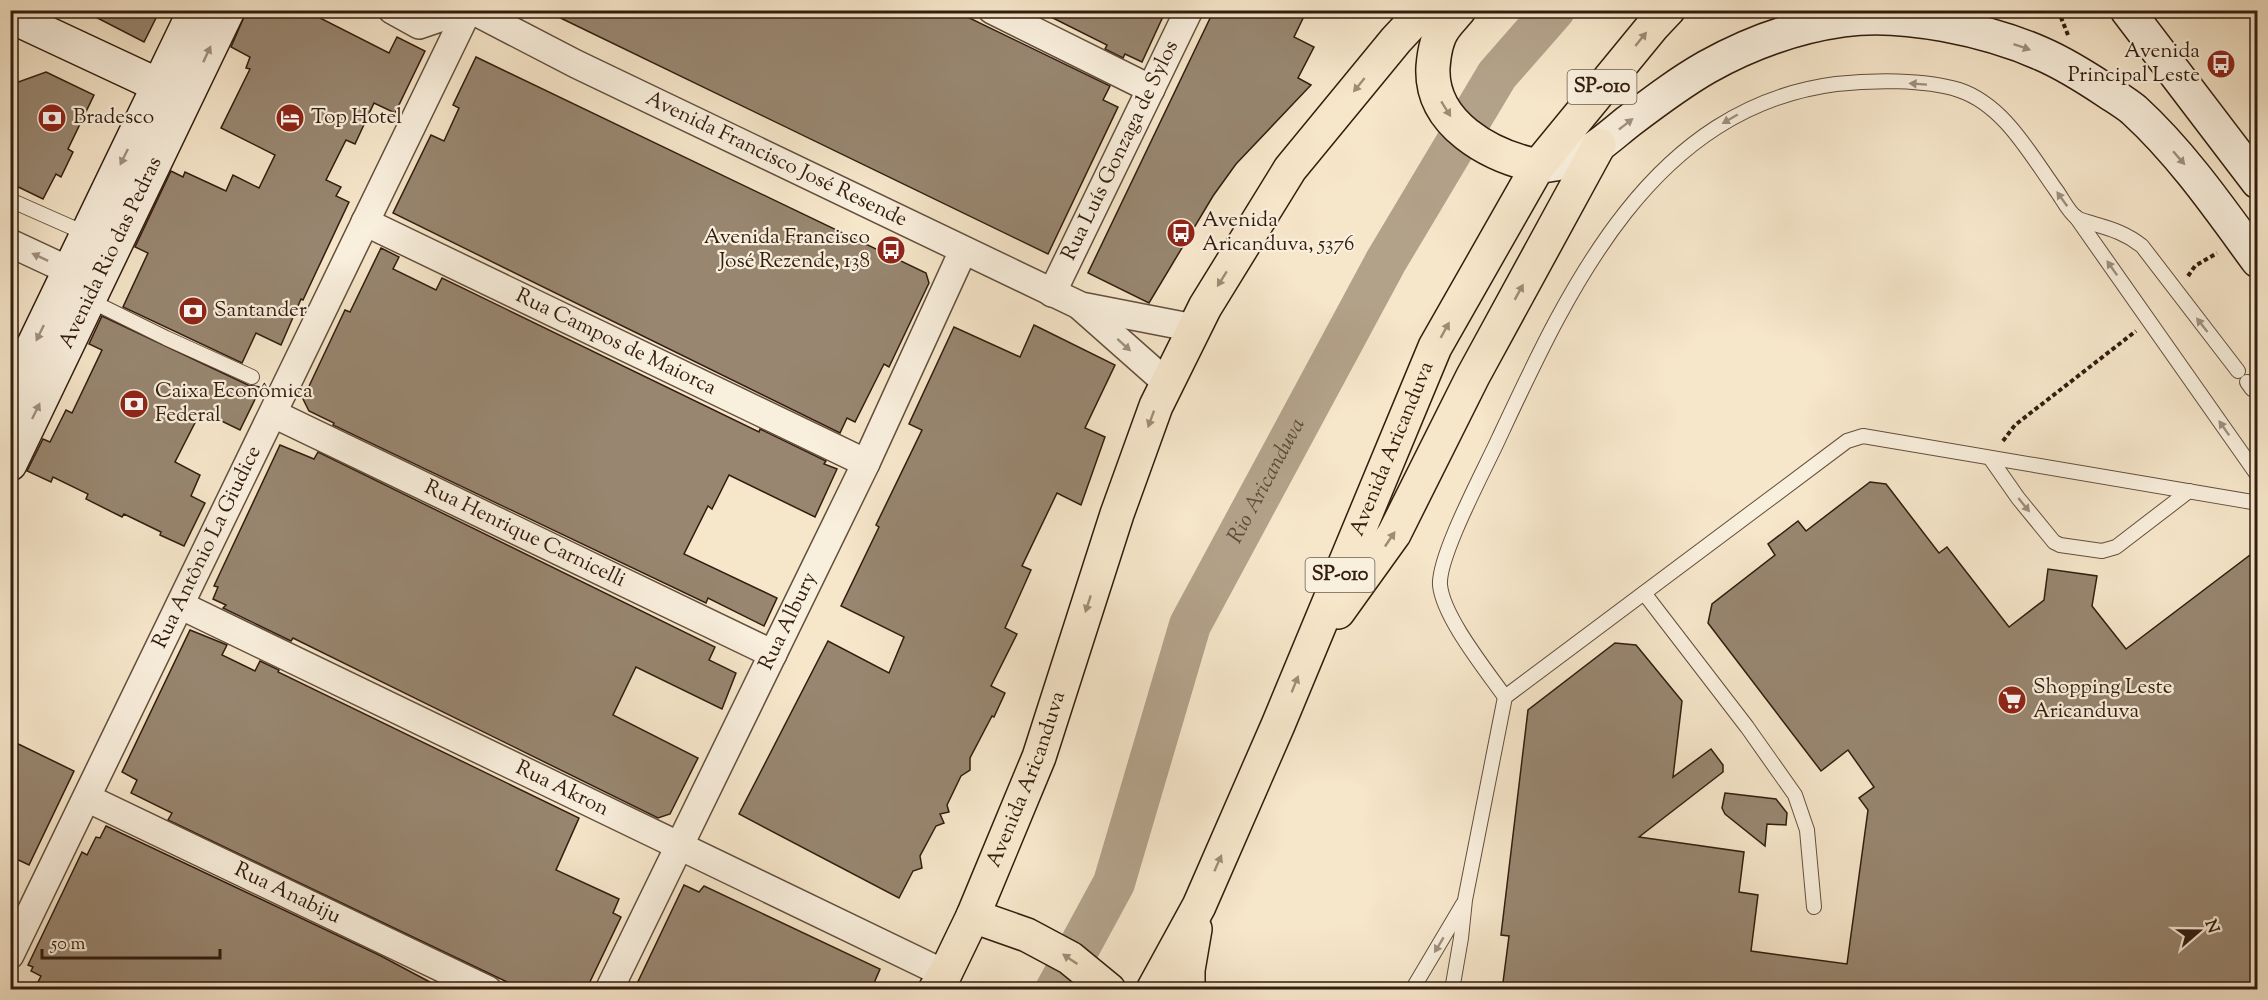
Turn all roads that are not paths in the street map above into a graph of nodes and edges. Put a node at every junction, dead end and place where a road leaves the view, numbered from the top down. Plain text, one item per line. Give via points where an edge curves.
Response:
1 (195, 10) edge
2 (228, 10) edge
3 (392, 10) edge
4 (463, 10) edge
5 (468, 10) edge
6 (472, 10) edge
7 (992, 10) edge
8 (1189, 10) edge
9 (1424, 10) edge
10 (1459, 10) edge
11 (1668, 10) edge
12 (1812, 10) edge
13 (2127, 10) edge
14 (10, 16) edge
15 (1983, 23) edge
16 (1769, 37) junction
17 (1151, 89) junction
18 (172, 92) junction
19 (1599, 145) junction
20 (1526, 163) junction
21 (2258, 182) edge
22 (10, 200) edge
23 (2076, 218) junction
24 (365, 222) junction
25 (87, 234) junction
26 (10, 243) edge
27 (2249, 249) edge
28 (963, 251) junction
29 (70, 271) junction
30 (1052, 293) junction
31 (89, 300) junction
32 (1081, 306) junction
33 (1194, 328) junction
34 (252, 377) dead end
35 (2246, 381) dead end
36 (1168, 384) junction
37 (10, 394) edge
38 (274, 414) junction
39 (1990, 458) junction
40 (866, 462) junction
41 (10, 464) edge
42 (2258, 476) edge
43 (2189, 491) junction
44 (2258, 503) edge
45 (1644, 593) junction
46 (180, 605) junction
47 (1315, 634) junction
48 (773, 654) junction
49 (1504, 697) junction
50 (87, 798) junction
51 (678, 845) junction
52 (1465, 900) junction
53 (1199, 906) junction
54 (1814, 908) dead end
55 (973, 916) junction
56 (10, 955) edge
57 (940, 982) edge
58 (1109, 989) edge
59 (488, 990) edge
60 (609, 990) edge
61 (1153, 990) edge
62 (1188, 990) edge
63 (1412, 990) edge
64 (1452, 990) edge

1 - 18 street, Avenida Rio das Pedras
18 -> 2 street, Avenida Rio das Pedras
3 - 4 street via 419,25
5 - 24 street, Rua Antônio La Giudice
6 - 28 street, Avenida Francisco José Resende
7 - 17 street
8 - 17 street, Rua Luís Gonzaga de Sylos
9 -> 33 highway, Avenida Aricanduva via 1290,169
10 -> 20 highway via 1443,29 1434,54 1432,79 1442,105 1460,130 1477,143
20 -> 11 highway, Avenida Aricanduva / SP-010
12 - 16 street
13 - 21 street
14 - 18 street
15 - 16 street via 1844,20
15 -> 27 street via 2084,76 2133,109 2181,159
19 -> 16 street via 1692,76
17 - 30 street, Rua Luís Gonzaga de Sylos
18 -> 25 street, Avenida Rio das Pedras
18 - 31 street, Avenida Rio das Pedras
19 - 20 street via 1557,164
47 -> 19 highway via 1340,610 1394,534 1473,376
47 -> 20 highway, Avenida Aricanduva / SP-010 via 1435,347
22 - 25 lane
35 -> 23 lane via 2142,246 2129,236
42 -> 23 lane
23 -> 49 lane via 2005,120 1987,104 1960,90 1934,85 1869,80 1782,95 1727,120 1672,160 1609,231 1565,303 1442,567 1442,596
24 - 38 street, Rua Antônio La Giudice
24 - 40 street, Rua Campos de Maiorca
25 - 29 street, Avenida Rio das Pedras
29 -> 26 street
28 - 30 street, Avenida Francisco José Resende
28 - 40 street, Rua Albury
29 -> 37 street, Avenida Rio das Pedras
30 - 32 street, Avenida Francisco José Resende
31 - 34 lane
41 -> 31 street, Avenida Rio das Pedras
32 - 33 street, Avenida Francisco José Resende
32 -> 36 street, Avenida Francisco José Resende
33 - 36 highway, Avenida Aricanduva
36 -> 55 highway, Avenida Aricanduva via 1156,405 1117,514 1039,757
38 - 46 street, Rua Antônio La Giudice
38 - 48 street, Rua Henrique Carnicelli
39 - 43 lane
39 -> 43 lane via 2018,498 2060,545 2102,551 2116,547
39 - 45 lane via 1863,436 1847,441
40 - 48 street, Rua Albury
43 - 44 lane
45 - 49 lane
45 - 54 lane via 1748,727 1795,795 1807,830
46 - 50 street, Rua Antônio La Giudice
46 - 51 street, Rua Akron
53 -> 47 highway, Avenida Aricanduva / SP-010
48 - 51 street, Rua Albury
49 - 52 lane
50 - 56 street, Rua Antônio La Giudice
50 - 59 street, Rua Anabiju
51 - 57 street, Rua Akron
51 - 60 street, Rua Albury
52 -> 63 lane
52 - 64 lane
53 - 61 highway, Avenida Aricanduva / SP-010
53 - 62 highway
55 - 57 highway, Avenida Aricanduva
58 -> 55 highway via 1070,958 1027,934

